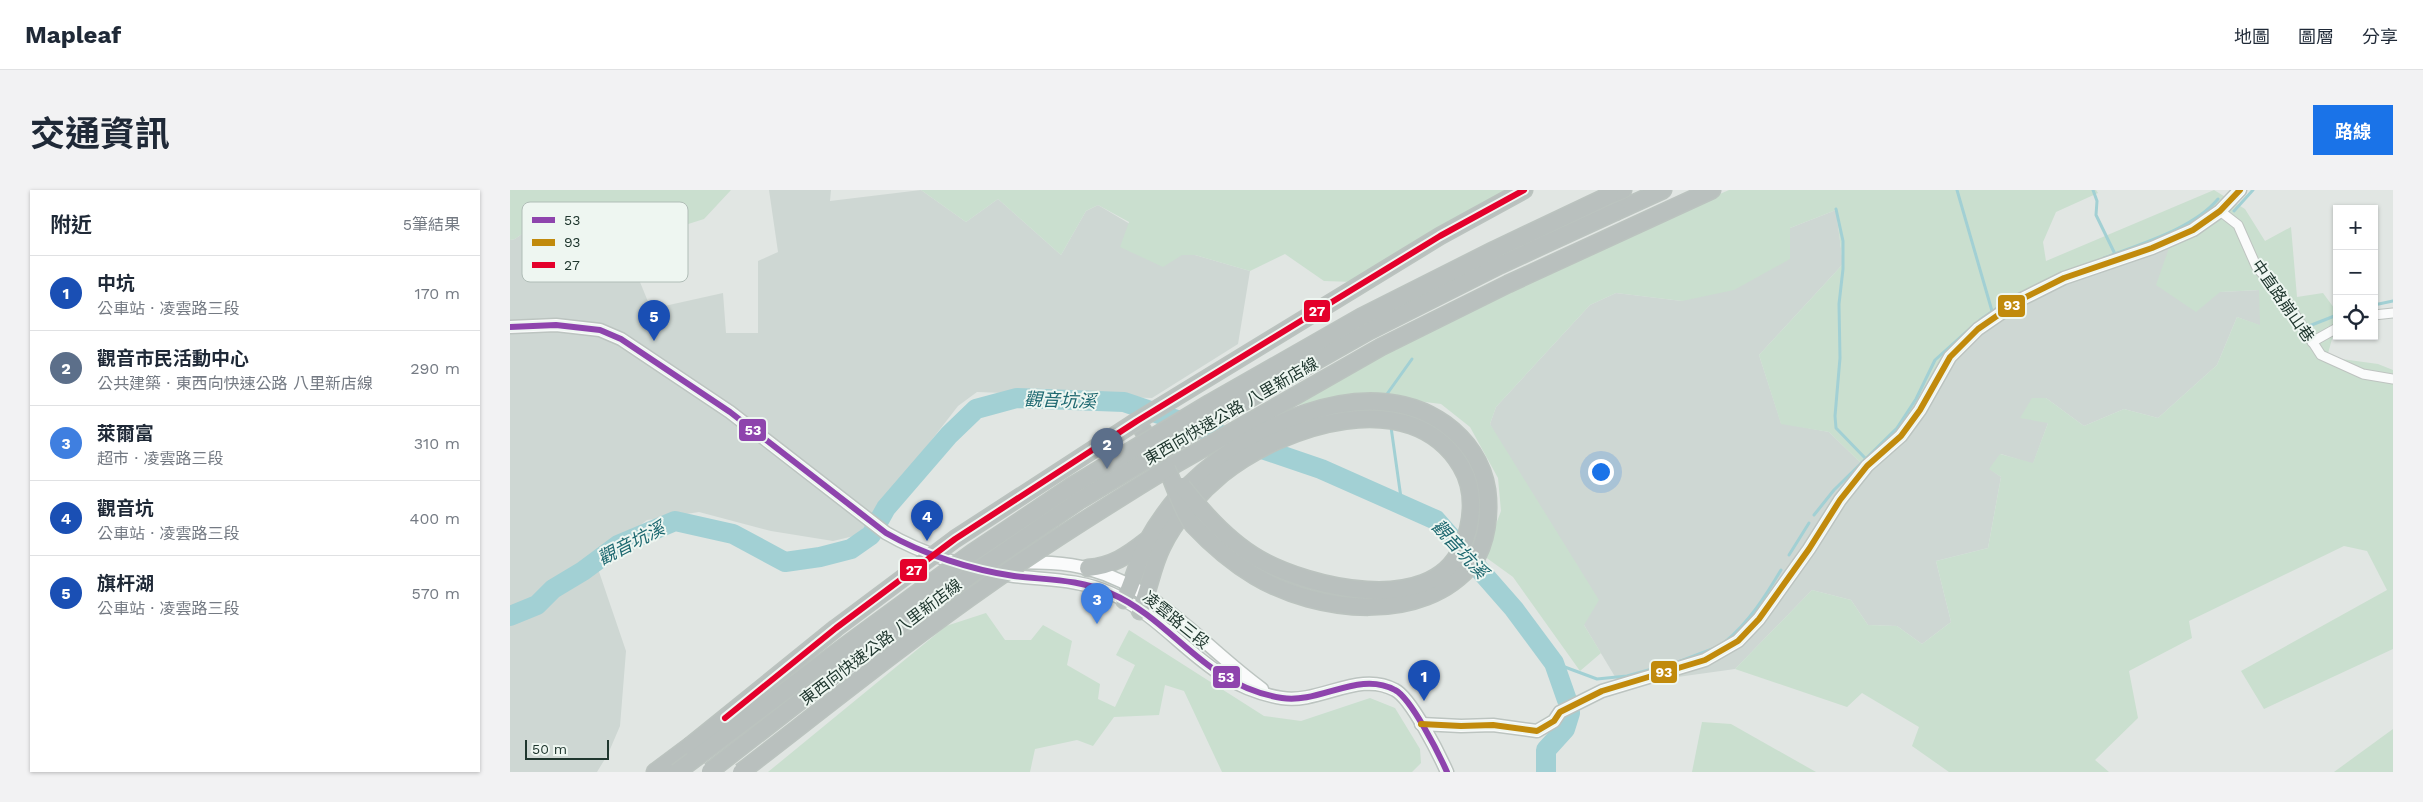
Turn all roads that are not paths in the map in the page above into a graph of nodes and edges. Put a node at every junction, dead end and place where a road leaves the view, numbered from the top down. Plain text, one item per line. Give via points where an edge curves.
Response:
1 (1524, 190) edge
2 (1664, 190) edge
3 (1712, 190) edge
4 (2240, 190) edge
5 (1616, 193) edge
6 (2220, 211) junction
7 (2393, 312) edge
8 (2378, 314) edge
9 (510, 327) edge
10 (2333, 330) edge
11 (2312, 342) junction
12 (2393, 379) edge
13 (1138, 421) junction
14 (1219, 468) junction
15 (1168, 469) junction
16 (1148, 540) junction
17 (955, 561) junction
18 (1088, 568) junction
19 (1128, 593) junction
20 (1147, 595) junction
21 (1140, 611) junction
22 (1268, 693) junction
23 (1420, 724) junction
24 (655, 772) edge
25 (677, 772) edge
26 (709, 772) edge
27 (741, 772) edge
28 (1448, 772) edge

1 - 13 highway via 1440,236
2 - 26 highway, 東西向快速公路 八里新店線, bridge via 1500,265 1369,331 1080,500 858,656
3 - 15 highway via 1508,284 1381,348
4 - 6 street
5 - 25 highway, 東西向快速公路 八里新店線, bridge via 1361,317 1072,486 849,642
6 - 11 street, 中直路崩山巷 via 2238,225 2256,268 2282,293
6 - 23 street via 2193,230 2152,248 2064,278 2020,300 1978,329 1950,356 1902,436 1867,466 1759,619 1738,642 1705,660 1602,691 1560,712 1554,721 1537,732 1493,725
7 - 8 street
9 - 17 street, 凌雲路三段 via 565,326 600,330 621,339 730,412 886,533 934,556
10 - 11 street
11 - 12 street, 中直路崩山巷 via 2321,355 2363,374
13 - 15 highway, bridge
13 - 24 highway, bridge via 955,539 836,628
14 - 15 highway, bridge via 1249,440 1303,414 1330,406 1358,403 1405,405 1435,417 1452,429 1478,461 1488,499 1484,539 1478,556 1466,572 1434,595 1388,606 1329,602 1278,587 1232,560 1192,523
14 - 16 highway via 1178,497
14 - 20 highway via 1162,546
15 - 27 highway, bridge via 1093,514 992,582
16 - 18 highway via 1126,558 1105,567
16 - 19 highway
17 - 18 street, 凌雲路三段 via 1061,564
17 - 19 street, 凌雲路三段 via 1012,575 1082,583
18 - 19 street, 凌雲路三段
19 - 20 street, 凌雲路三段
19 - 21 street, 凌雲路三段
20 - 21 highway
20 - 22 street, 凌雲路三段
21 - 22 street, 凌雲路三段 via 1213,671 1246,688
22 - 23 street, 凌雲路三段 via 1282,698 1298,697 1378,683 1398,691
23 - 28 street, 凌雲路三段

